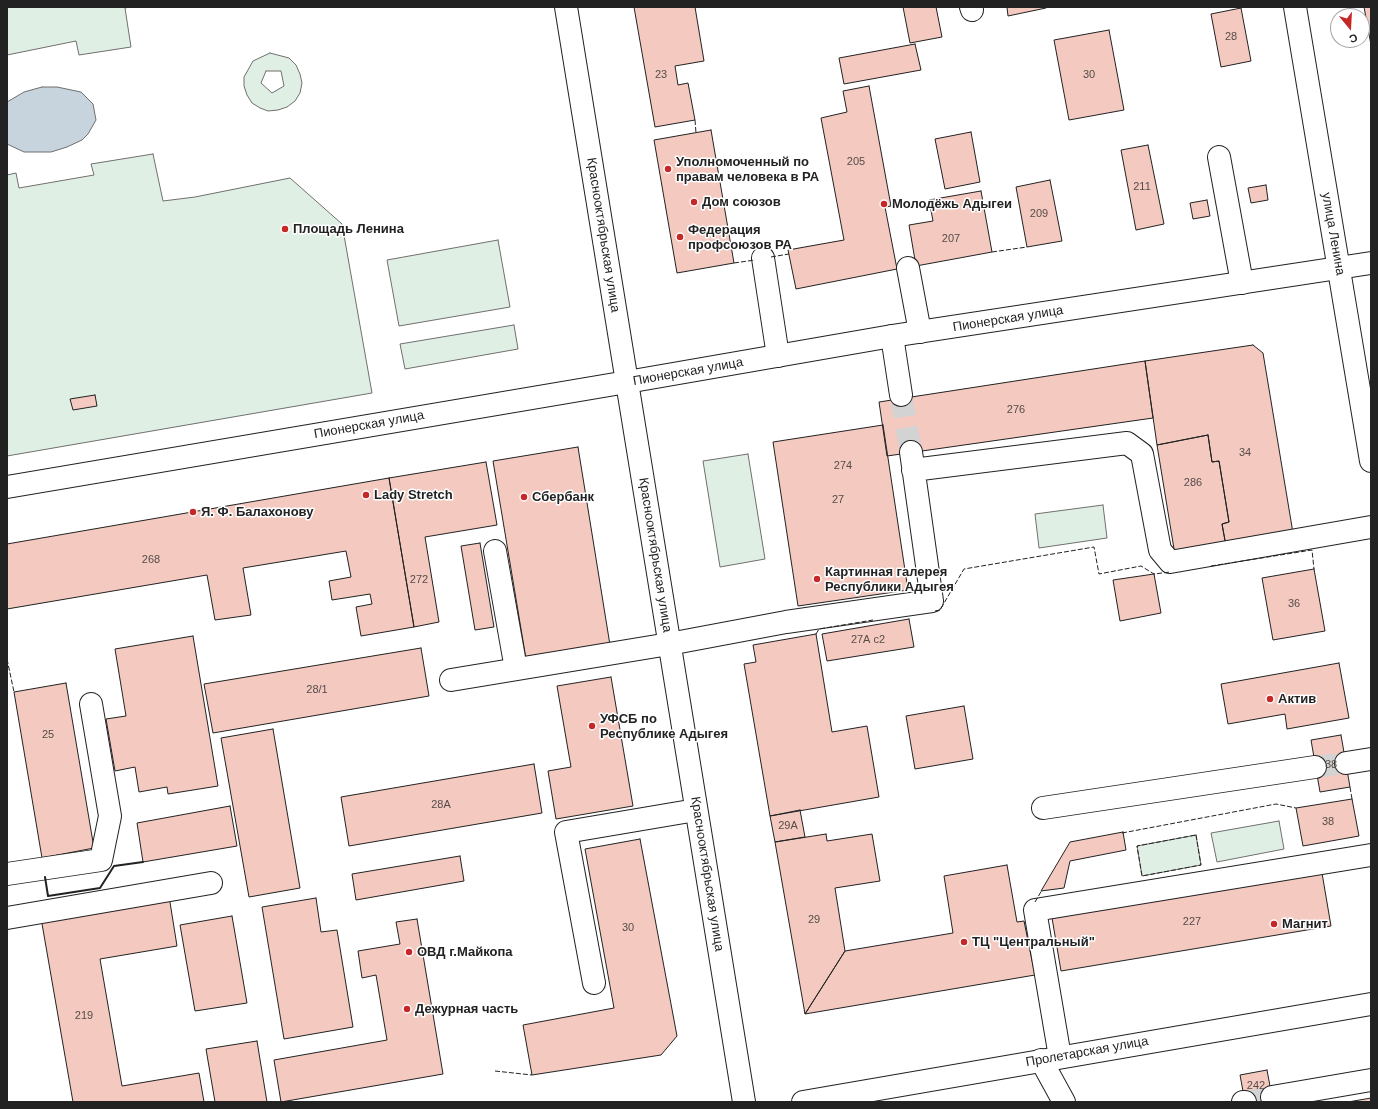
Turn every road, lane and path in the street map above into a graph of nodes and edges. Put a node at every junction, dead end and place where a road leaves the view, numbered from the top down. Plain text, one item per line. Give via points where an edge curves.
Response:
1 (566, 7) edge
2 (1295, 7) edge
3 (1219, 157) dead end
4 (763, 258) dead end
5 (1371, 263) edge
6 (908, 268) dead end
7 (1338, 268) junction
8 (1242, 283) junction
9 (920, 332) junction
10 (892, 336) junction
11 (778, 356) junction
12 (627, 382) junction
13 (901, 395) tunnel mouth
14 (1371, 461) edge
15 (7, 486) edge
16 (1371, 526) edge
17 (495, 551) dead end
18 (669, 644) junction
19 (516, 669) junction
20 (450, 680) dead end
21 (91, 704) dead end
22 (1371, 759) edge
23 (1346, 763) tunnel mouth
24 (1316, 767) tunnel mouth
25 (1044, 808) dead end
26 (696, 810) junction
27 (1371, 855) edge
28 (7, 874) edge
29 (211, 883) dead end
30 (7, 918) edge
31 (594, 983) dead end
32 (1371, 1004) edge
33 (1050, 1058) junction
34 (1371, 1080) edge
35 (1272, 1097) tunnel mouth
36 (744, 1102) edge
37 (803, 1102) edge
38 (1064, 1102) edge

1 - 12 main road, Краснооктябрьская улица
2 - 7 main road, улица Ленина
3 - 8 main road
4 - 11 main road
5 - 7 main road, Пионерская улица
6 - 9 main road
7 - 8 main road, Пионерская улица
7 - 14 main road, улица Ленина
8 - 9 main road, Пионерская улица
9 - 10 main road, Пионерская улица
10 - 11 main road, Пионерская улица
10 - 13 main road
11 - 12 main road, Пионерская улица
12 - 15 main road, Пионерская улица
12 - 18 main road, Краснооктябрьская улица
16 - 18 main road via 1170,562 1160,550 1142,454 1127,443 912,461 932,601 792,621
17 - 19 main road
18 - 19 main road
18 - 26 main road, Краснооктябрьская улица
19 - 20 main road
21 - 28 main road via 110,816 101,860
22 - 23 main road
24 - 25 main road
26 - 31 main road via 566,832
26 - 36 main road, Краснооктябрьская улица
27 - 33 main road via 1035,910
29 - 30 main road
32 - 33 main road, Пролетарская улица
33 - 37 main road, Пролетарская улица
33 - 38 main road
34 - 35 main road

